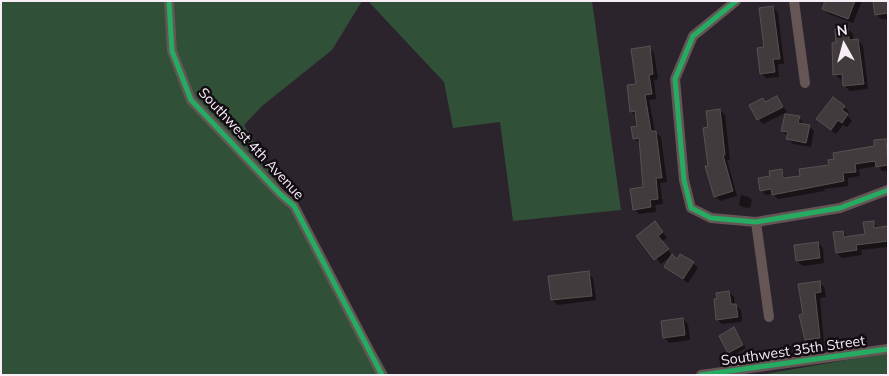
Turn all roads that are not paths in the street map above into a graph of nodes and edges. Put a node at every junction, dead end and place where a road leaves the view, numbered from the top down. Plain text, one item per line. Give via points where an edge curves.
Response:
1 (169, 1) edge
2 (736, 1) edge
3 (794, 1) edge
4 (805, 83) dead end
5 (888, 190) edge
6 (756, 222) junction
7 (769, 317) dead end
8 (888, 349) edge
9 (382, 375) edge
10 (701, 375) edge

1 - 9 street, Southwest 4th Avenue via 172,51 191,100 294,206
2 - 6 street via 693,36 675,79 684,180 691,208 711,218
3 - 4 street
5 - 6 street via 840,208
6 - 7 street
8 - 10 street, Southwest 35th Street

